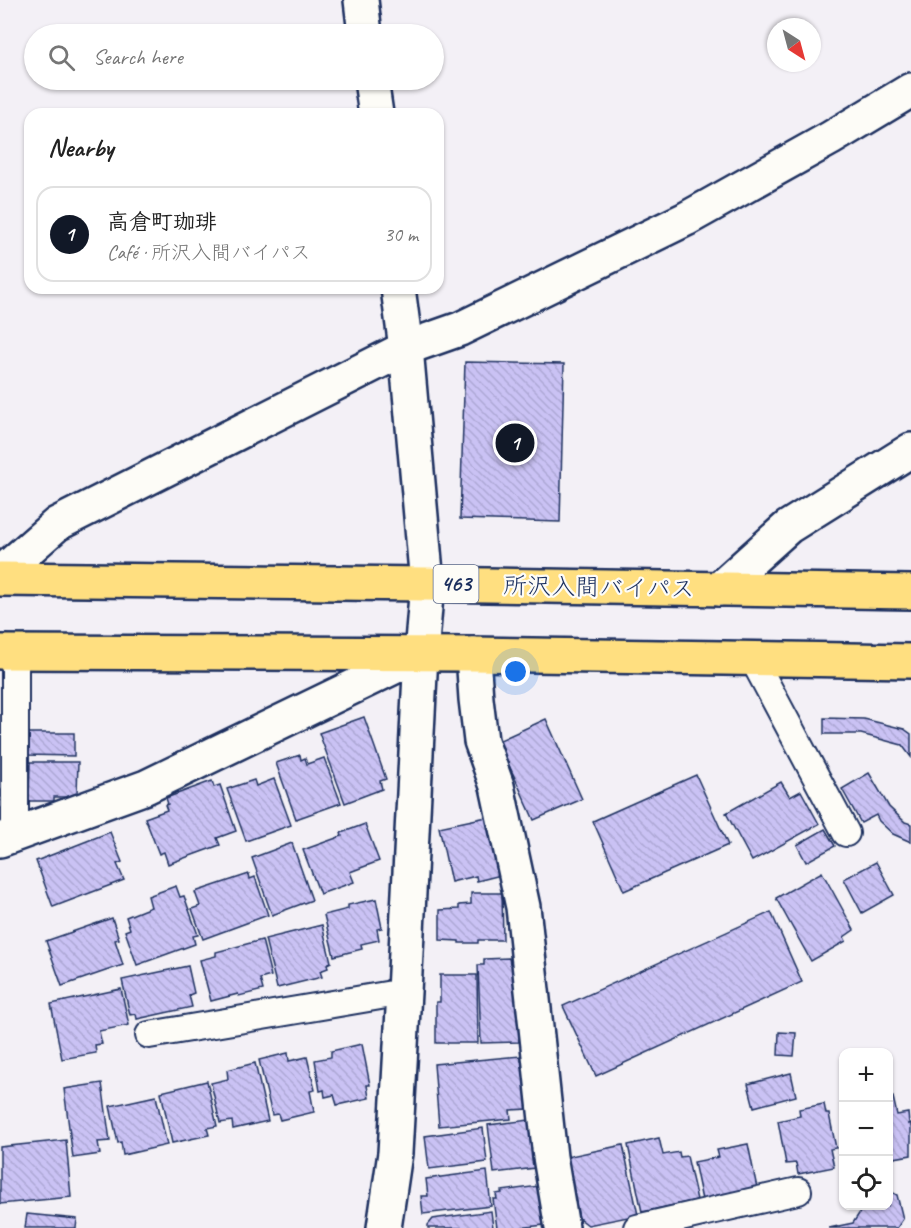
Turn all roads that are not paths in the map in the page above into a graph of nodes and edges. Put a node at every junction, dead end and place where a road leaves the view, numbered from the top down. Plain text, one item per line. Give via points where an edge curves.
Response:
1 (361, 0) edge
2 (364, 24) edge
3 (372, 90) edge
4 (911, 90) edge
5 (375, 108) edge
6 (399, 294) edge
7 (406, 348) junction
8 (911, 450) edge
9 (0, 574) edge
10 (0, 579) edge
11 (428, 584) junction
12 (719, 589) junction
13 (911, 592) edge
14 (8, 652) edge
15 (421, 654) junction
16 (473, 654) junction
17 (753, 659) junction
18 (911, 662) edge
19 (846, 833) dead end
20 (7, 838) edge
21 (404, 992) junction
22 (149, 1035) dead end
23 (798, 1191) dead end
24 (384, 1228) edge
25 (562, 1228) edge
26 (637, 1228) edge

1 - 2 street
3 - 5 street
4 - 7 street via 687,219 460,329
6 - 7 street
7 - 9 street via 57,524
7 - 11 street
8 - 12 street via 788,527
10 - 11 highway, 所沢入間バイパス / 463
11 - 12 highway, 所沢入間バイパス / 463
11 - 15 street
12 - 13 highway, 所沢入間バイパス / 463
14 - 15 highway
14 - 20 lane
15 - 16 highway
15 - 20 street via 146,787
15 - 21 street
16 - 17 highway
16 - 25 street via 481,741 497,786 523,908 550,1157
17 - 18 highway
17 - 19 lane
21 - 22 lane
21 - 24 street via 395,1153
23 - 26 lane

